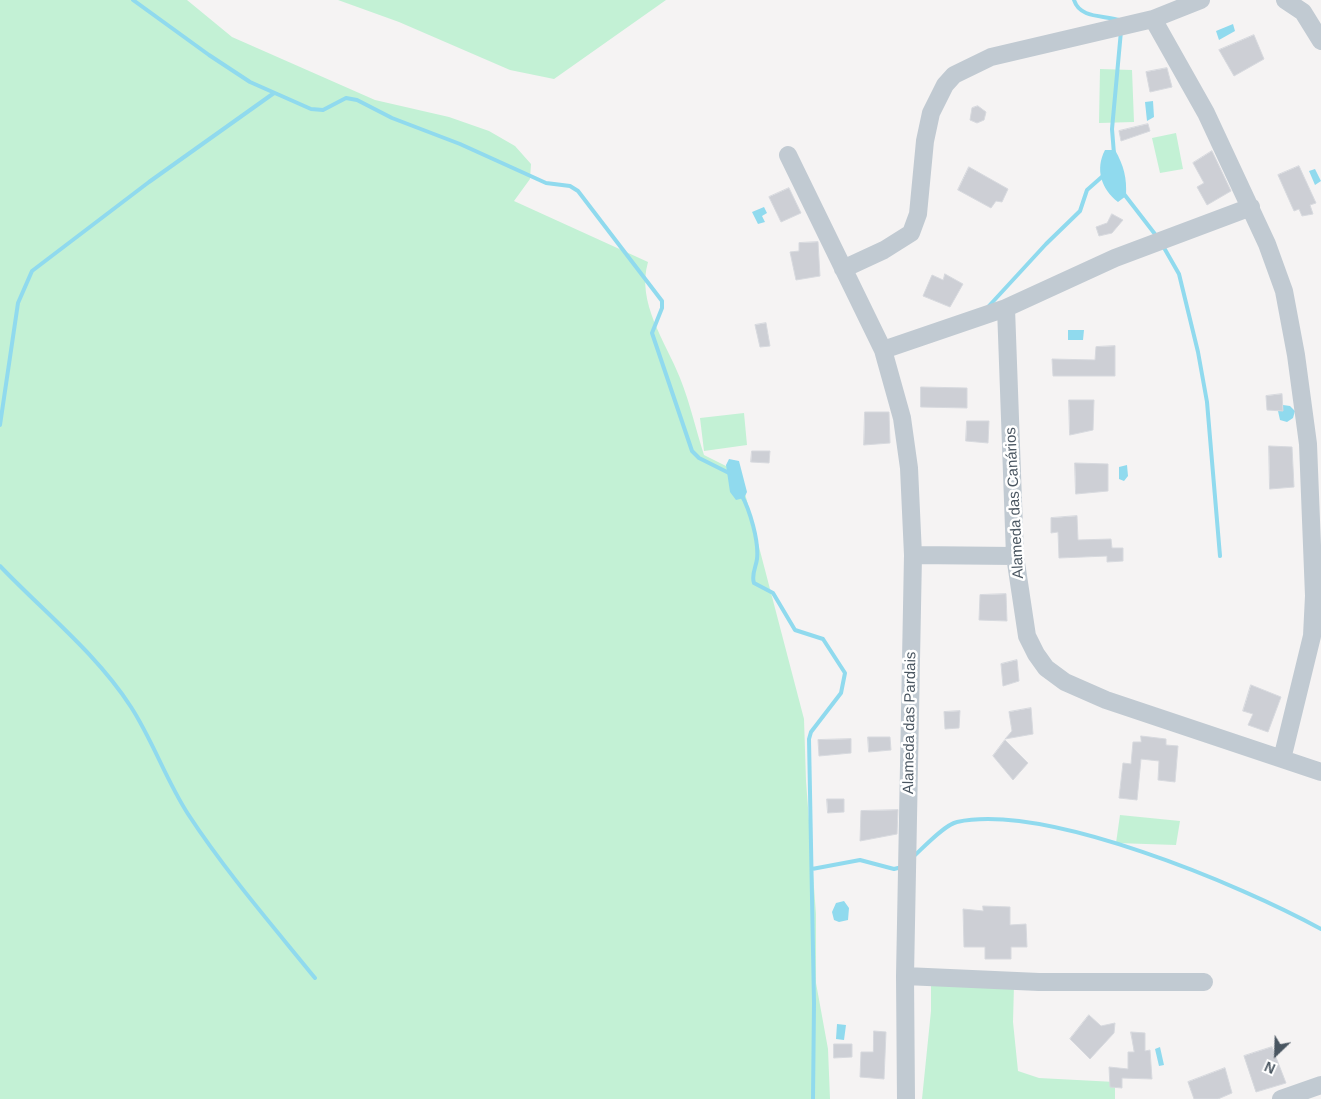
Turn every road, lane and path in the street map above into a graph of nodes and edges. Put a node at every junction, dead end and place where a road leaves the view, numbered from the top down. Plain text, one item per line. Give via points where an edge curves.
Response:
1 (1201, 0) edge
2 (1285, 0) edge
3 (1153, 19) junction
4 (1321, 41) edge
5 (788, 155) dead end
6 (1251, 207) junction
7 (843, 269) junction
8 (1006, 308) junction
9 (883, 350) junction
10 (913, 556) junction
11 (1015, 556) junction
12 (1282, 759) junction
13 (1321, 772) edge
14 (905, 976) junction
15 (1204, 982) dead end
16 (1321, 1085) edge
17 (906, 1099) edge
18 (1281, 1099) edge

1 - 3 street
2 - 4 street via 1303,12
3 - 6 street via 1206,113
3 - 7 street via 991,57 954,75 945,85 931,114 918,214 911,233
5 - 7 street, Alameda das Pardais
6 - 8 street via 1123,255
6 - 12 street via 1284,291 1308,444 1314,541 1312,636
7 - 9 street, Alameda das Pardais
8 - 9 street
8 - 11 street, Alameda das Canários
9 - 10 street, Alameda das Pardais via 902,418 909,468
10 - 11 street
10 - 14 street, Alameda das Pardais
11 - 12 street, Alameda das Canários via 1027,636 1046,668 1065,682 1106,700
12 - 13 street, Alameda das Canários
14 - 15 street via 1040,982
14 - 17 street, Alameda das Pardais
16 - 18 street

